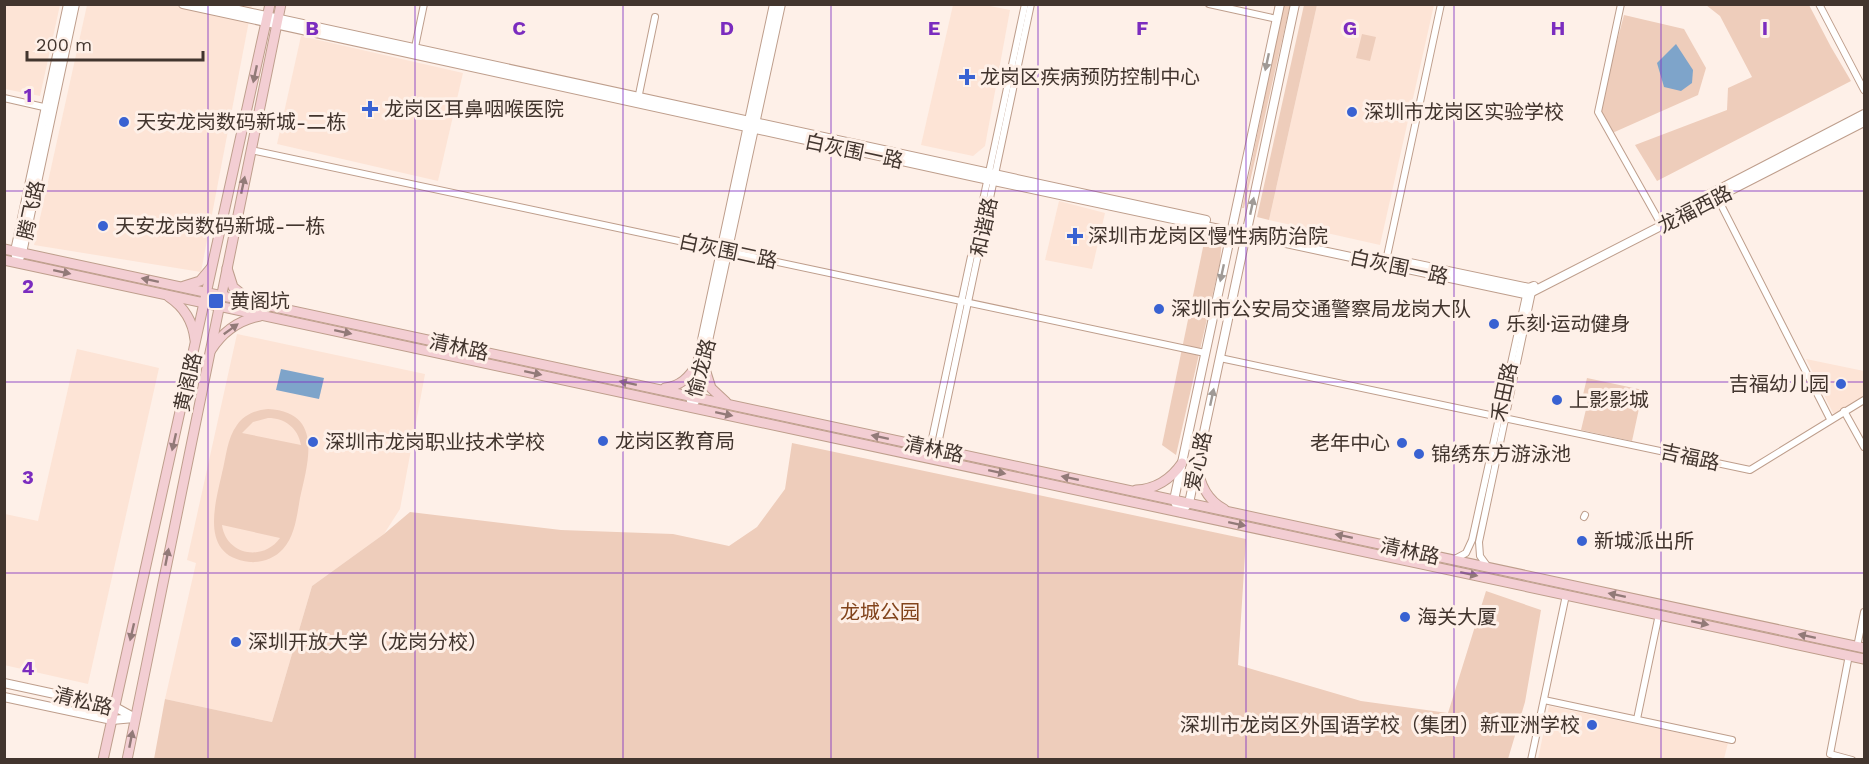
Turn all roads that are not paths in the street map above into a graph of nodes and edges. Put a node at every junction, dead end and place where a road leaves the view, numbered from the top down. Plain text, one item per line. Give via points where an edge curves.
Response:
1 (68, 4) edge
2 (75, 4) edge
3 (183, 4) edge
4 (211, 4) edge
5 (270, 4) edge
6 (281, 4) edge
7 (424, 4) edge
8 (774, 4) edge
9 (781, 4) edge
10 (1025, 4) edge
11 (1031, 4) edge
12 (1209, 4) edge
13 (1280, 4) edge
14 (1295, 4) edge
15 (1441, 4) edge
16 (1621, 4) edge
17 (1819, 4) edge
18 (656, 17) dead end
19 (1276, 19) junction
20 (267, 20) junction
21 (277, 23) junction
22 (414, 52) junction
23 (1864, 90) edge
24 (4, 98) edge
25 (638, 100) junction
26 (50, 108) junction
27 (1864, 114) edge
28 (1864, 122) edge
29 (752, 125) junction
30 (251, 150) junction
31 (991, 177) junction
32 (1716, 195) junction
33 (1661, 223) junction
34 (1232, 229) junction
35 (1247, 232) junction
36 (4, 249) edge
37 (725, 251) junction
38 (19, 252) junction
39 (4, 260) edge
40 (215, 260) junction
41 (1386, 261) junction
42 (16, 262) junction
43 (227, 263) junction
44 (175, 285) junction
45 (1529, 292) junction
46 (162, 293) junction
47 (220, 295) junction
48 (206, 298) junction
49 (964, 302) junction
50 (256, 303) junction
51 (218, 305) junction
52 (265, 315) junction
53 (316, 321) junction
54 (196, 346) junction
55 (1205, 353) junction
56 (208, 357) junction
57 (1220, 358) junction
58 (700, 365) junction
59 (599, 382) junction
60 (657, 389) junction
61 (693, 397) junction
62 (1864, 400) edge
63 (734, 405) junction
64 (692, 407) junction
65 (1844, 411) junction
66 (1502, 417) junction
67 (1830, 419) junction
68 (1864, 447) edge
69 (933, 448) junction
70 (1182, 464) junction
71 (1197, 464) junction
72 (1128, 490) junction
73 (1174, 500) junction
74 (1189, 503) junction
75 (1180, 512) junction
76 (1232, 512) junction
77 (1454, 560) junction
78 (1488, 567) junction
79 (1566, 595) junction
80 (1864, 612) edge
81 (1659, 614) junction
82 (1861, 647) edge
83 (1850, 655) junction
84 (1864, 658) edge
85 (4, 683) edge
86 (4, 697) edge
87 (1544, 700) junction
88 (115, 707) junction
89 (135, 718) junction
90 (1637, 719) junction
91 (112, 720) junction
92 (1731, 740) dead end
93 (103, 759) edge
94 (127, 759) edge
95 (1531, 759) edge
96 (1852, 759) edge

1 - 26 street, 腾飞路
2 - 26 street, 腾飞路
3 - 20 street, 白灰围一路
4 - 20 street, 白灰围一路
5 - 20 main road, 黄阁路
6 - 21 main road, 黄阁路
7 - 22 street
8 - 29 street, 愉龙路
9 - 29 street, 愉龙路
10 - 31 street, 和谐路
11 - 31 street, 和谐路
12 - 19 street
13 - 19 street, 爱心路
35 -> 14 street, 爱心路
15 - 41 street
16 - 33 street via 1598,112
17 - 23 street
18 - 25 street
19 -> 34 street, 爱心路
20 - 21 street, 白灰围一路
20 -> 40 main road, 黄阁路
21 - 22 street, 白灰围一路
21 - 30 main road, 黄阁路
22 - 25 street, 白灰围一路
24 - 26 street
25 - 29 street, 白灰围一路
26 - 38 street, 腾飞路
27 - 32 street, 龙福西路
28 - 32 street, 龙福西路
29 - 31 street, 白灰围一路
29 - 37 street, 愉龙路
30 - 37 street, 白灰围二路
43 -> 30 main road, 黄阁路
31 - 34 street, 白灰围一路
31 - 49 street, 和谐路
32 - 33 street, 龙福西路
32 - 67 street
33 - 45 street, 龙福西路
34 - 35 street, 白灰围一路
34 -> 55 street, 爱心路
35 - 41 street, 白灰围一路
35 - 57 street, 爱心路
36 - 38 main road, 清林路
37 - 49 street, 白灰围二路
37 - 58 street, 愉龙路
38 - 42 street, 腾飞路
44 -> 38 main road, 清林路
39 - 42 main road, 清林路
40 - 44 main road via 200,281
40 - 48 main road, 黄阁路
41 - 45 street, 白灰围一路
42 -> 46 main road, 清林路
43 - 47 main road, 黄阁路
43 - 50 main road via 233,287
44 - 48 main road, 清林路
45 - 66 street, 禾田路
46 - 48 main road, 清林路
46 - 54 main road via 186,313 194,329
47 - 48 main road, 清林路
47 - 50 main road, 清林路
47 - 51 main road, 黄阁路
48 - 51 main road, 清林路
48 - 54 main road, 黄阁路
49 - 55 street, 白灰围二路
49 - 69 street, 和谐路
50 - 53 main road, 清林路
51 - 52 main road, 清林路
51 - 56 main road, 黄阁路
52 - 53 main road, 清林路
56 -> 52 main road via 232,328
53 - 59 main road, 清林路
54 -> 88 main road, 黄阁路
55 - 70 street, 爱心路
89 -> 56 main road, 黄阁路
57 - 66 street
71 -> 57 street, 爱心路
58 - 60 main road via 676,386
58 - 61 street, 愉龙路
58 - 63 main road via 711,388
60 -> 59 main road, 清林路
59 - 64 main road, 清林路
60 - 61 main road, 清林路
61 - 63 main road, 清林路
61 - 64 street, 愉龙路
62 - 65 street, 吉福路
69 -> 63 main road, 清林路
64 -> 75 main road, 清林路
65 - 67 street, 吉福路
65 - 68 street
66 - 67 street, 吉福路 via 1750,470
66 - 77 street, 禾田路 via 1472,540 1466,553
66 - 78 street, 禾田路 via 1479,542 1482,562
72 -> 69 main road, 清林路
70 - 72 main road via 1163,482 1142,490
70 - 73 street, 爱心路
71 - 74 street, 爱心路
71 - 76 main road via 1204,490
72 - 73 main road, 清林路
73 - 74 main road, 清林路
73 - 75 street, 爱心路
74 - 75 street, 爱心路
74 - 76 main road, 清林路
75 -> 79 main road, 清林路
77 -> 76 main road, 清林路
77 - 78 main road, 清林路
82 -> 78 main road, 清林路
79 - 81 main road, 清林路
79 - 87 street
80 - 82 street
81 -> 83 main road, 清林路
81 - 90 street
83 - 84 main road, 清林路
83 - 96 street via 1830,754
85 - 88 street, 清松路
86 - 91 street, 清松路
87 - 90 street
87 - 95 street
88 - 89 street, 清松路
88 - 91 main road, 黄阁路
89 - 91 street, 清松路
94 -> 89 main road, 黄阁路
90 - 92 street
91 - 93 main road, 黄阁路

